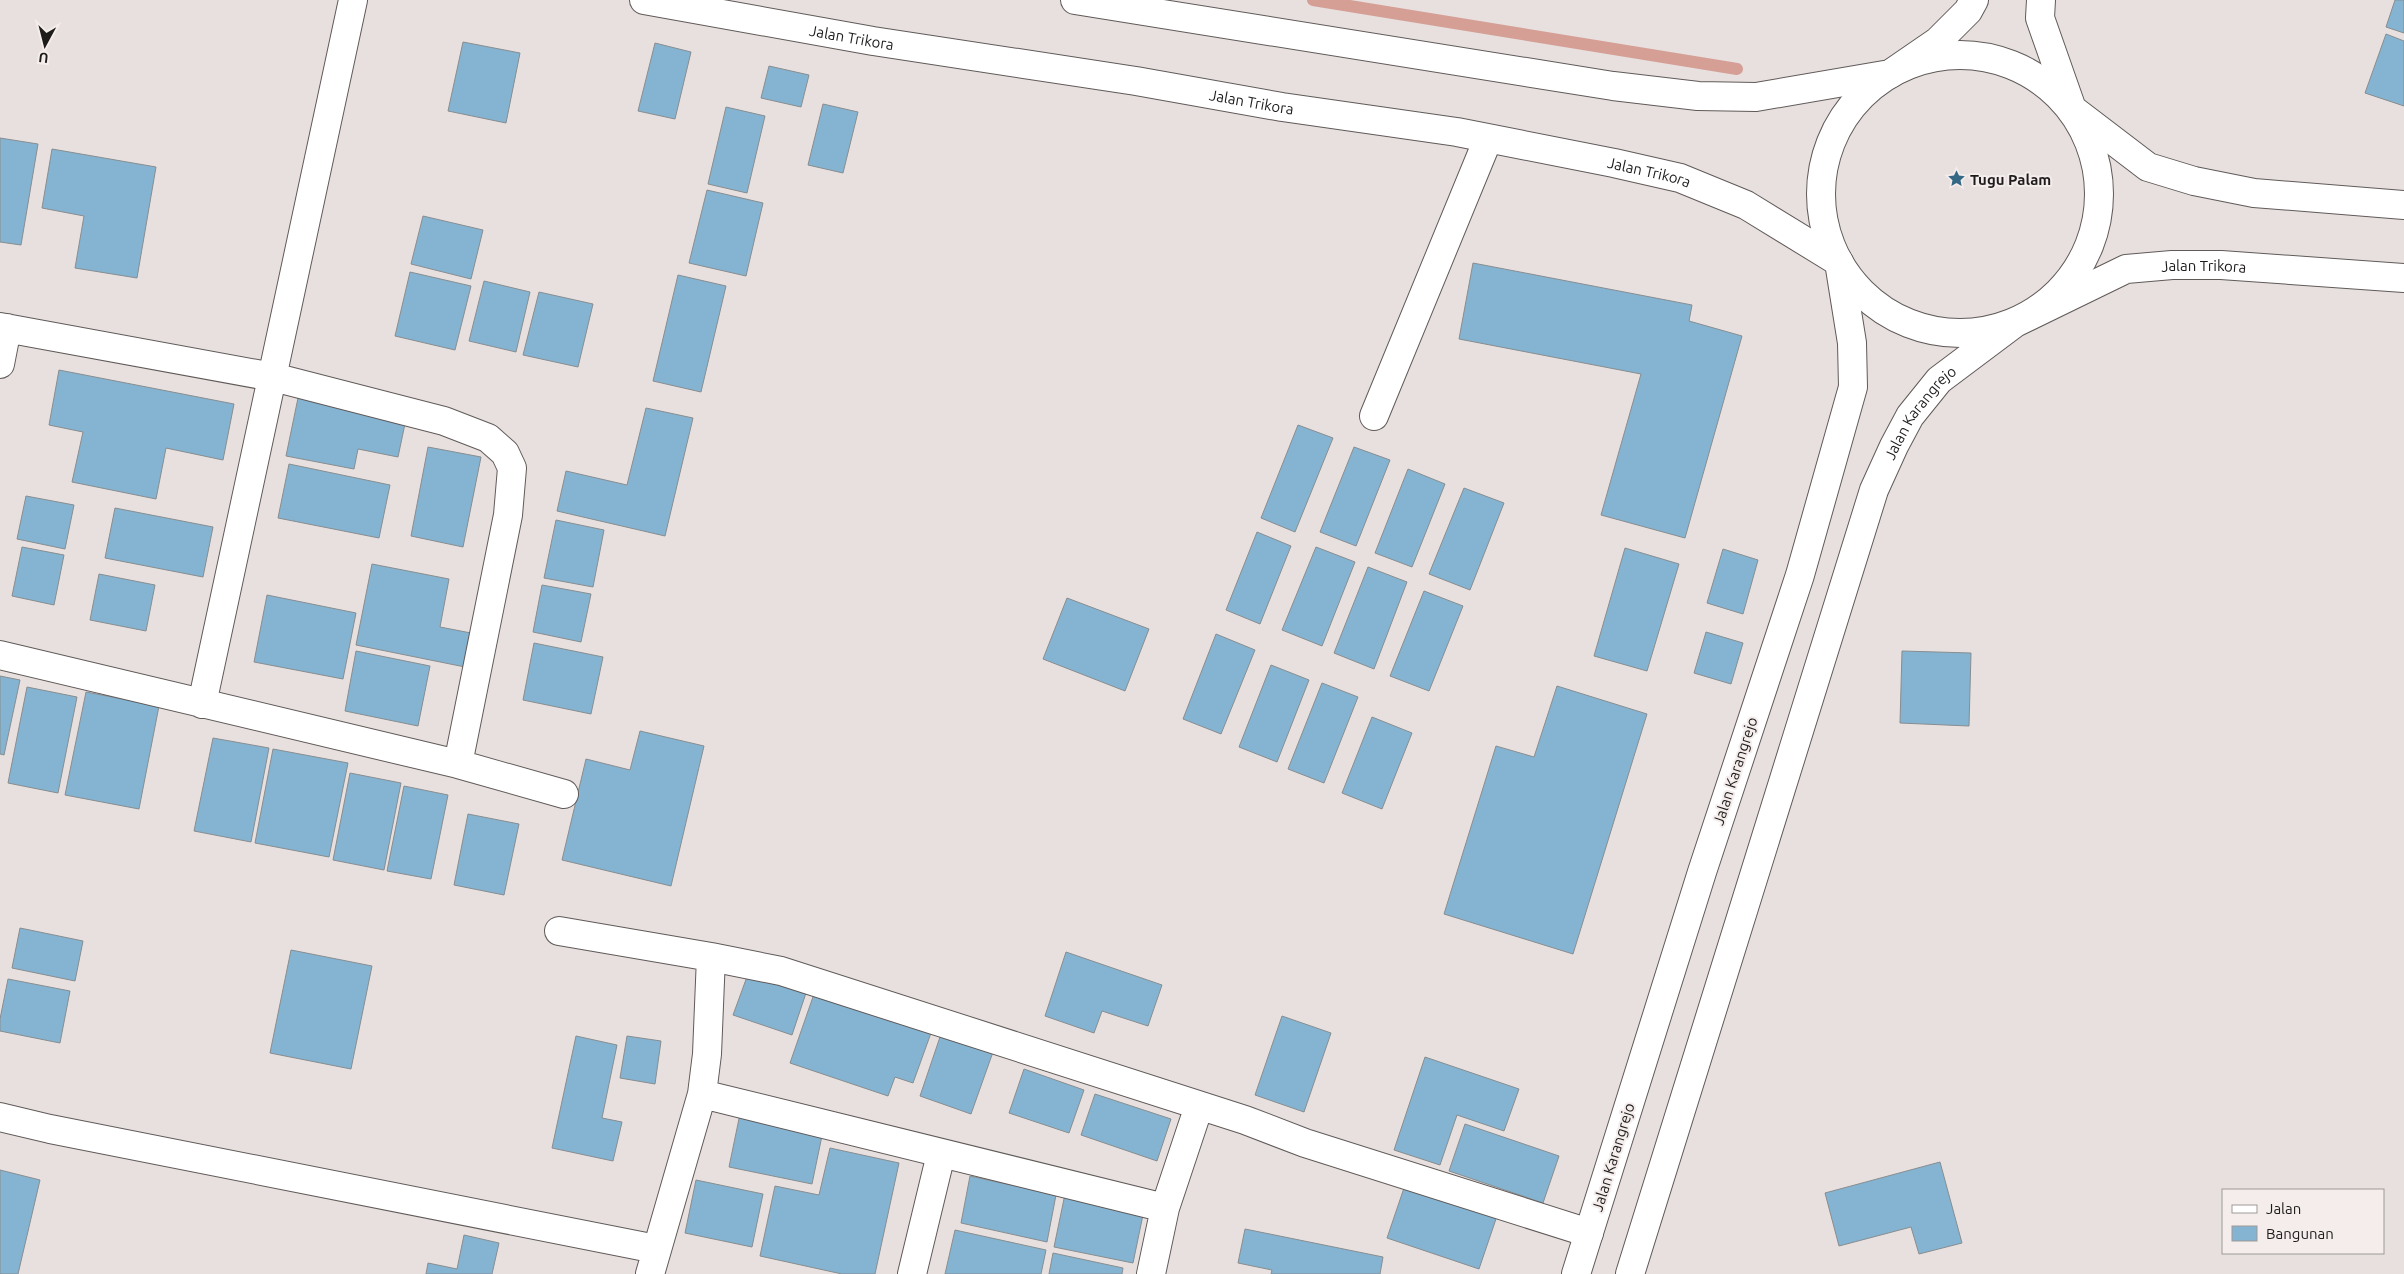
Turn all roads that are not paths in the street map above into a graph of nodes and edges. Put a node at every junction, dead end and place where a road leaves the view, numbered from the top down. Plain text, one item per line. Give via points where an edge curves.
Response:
1 (353, 0) edge
2 (644, 0) edge
3 (1075, 0) edge
4 (1974, 0) edge
5 (2041, 0) edge
6 (1890, 74) junction
7 (2072, 109) junction
8 (1488, 139) junction
9 (2404, 205) edge
10 (1839, 262) junction
11 (2404, 278) edge
12 (2015, 322) junction
13 (4, 327) edge
14 (0, 364) edge
15 (273, 377) junction
16 (1374, 416) dead end
17 (0, 655) edge
18 (202, 704) junction
19 (458, 764) junction
20 (564, 794) dead end
21 (560, 931) dead end
22 (711, 957) junction
23 (702, 1094) junction
24 (1199, 1106) junction
25 (0, 1117) edge
26 (941, 1154) junction
27 (1165, 1208) junction
28 (1589, 1233) junction
29 (653, 1261) edge
30 (912, 1274) edge
31 (1151, 1274) edge
32 (1576, 1274) edge
33 (1630, 1274) edge

1 - 15 main road
2 - 8 main road, Jalan Trikora via 873,41
3 - 6 main road via 1612,86 1698,96 1756,97
4 - 6 main road via 1968,11 1938,41
5 - 7 main road via 2040,18
6 - 7 main road via 1926,59 1966,55 2006,63 2042,82
6 - 10 main road via 1856,102 1832,137 1821,179 1823,222
7 - 9 main road via 2148,167 2194,181 2254,193
7 - 12 main road via 2092,146 2100,188 2096,230 2079,269 2051,300
8 - 10 main road, Jalan Trikora via 1680,178 1746,205
8 - 16 main road
10 - 12 main road via 1863,294 1896,318 1935,331 1976,332
10 - 28 main road, Jalan Karangrejo via 1852,343 1853,387 1800,576 1702,872
11 - 12 main road, Jalan Trikora via 2221,265 2126,269
12 - 33 main road, Jalan Karangrejo via 1939,380 1910,416 1874,490
13 - 14 main road
13 - 15 main road
15 - 18 main road
15 - 19 main road via 444,421 488,438 505,453 512,468 508,515
17 - 18 main road
18 - 19 main road
19 - 20 main road
21 - 22 main road
22 - 23 main road
22 - 24 main road via 781,971
23 - 26 main road
23 - 29 main road
24 - 27 main road
24 - 28 main road
25 - 29 main road
26 - 27 main road
26 - 30 main road
27 - 31 main road
28 - 32 main road, Jalan Karangrejo

